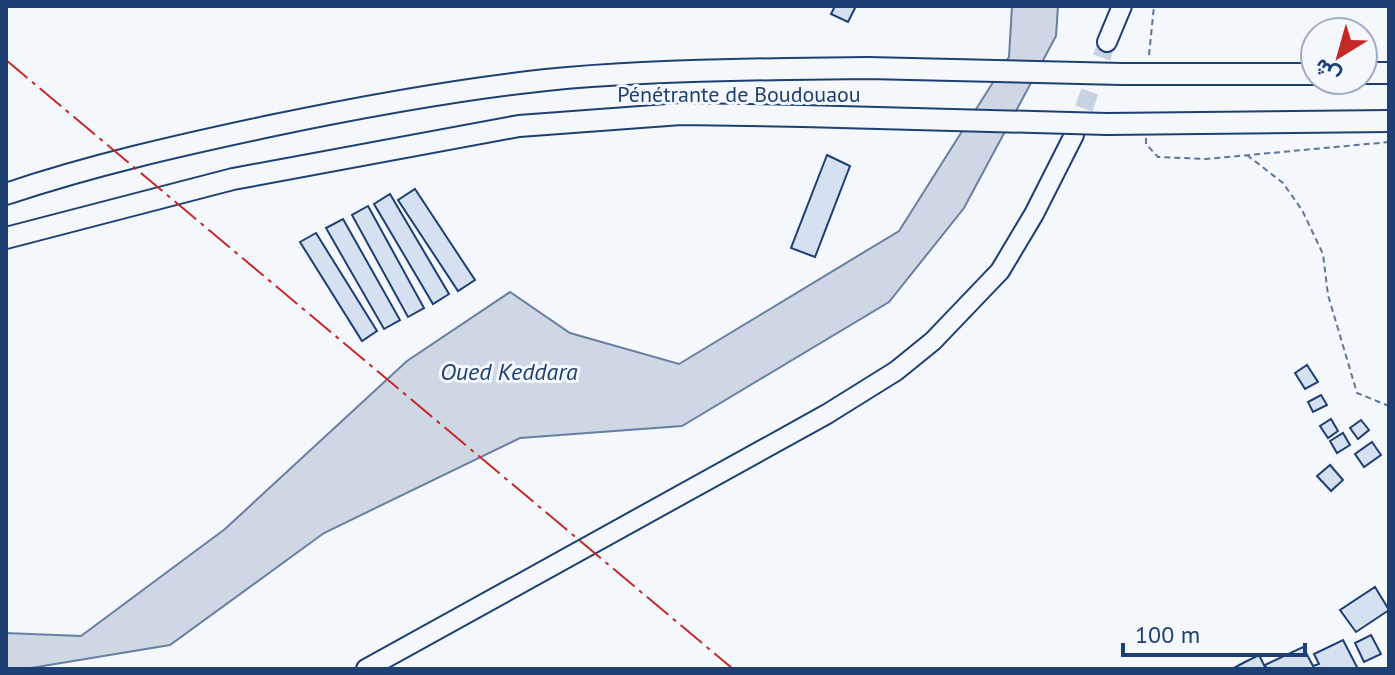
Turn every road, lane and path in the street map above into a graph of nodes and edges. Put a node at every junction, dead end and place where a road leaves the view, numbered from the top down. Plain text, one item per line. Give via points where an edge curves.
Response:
1 (1122, 6) edge
2 (1154, 6) edge
3 (1107, 42) tunnel mouth
4 (1149, 55) dead end
5 (1299, 74) edge
6 (1389, 121) edge
7 (1074, 135) tunnel mouth
8 (1146, 137) dead end
9 (1389, 142) edge
10 (1247, 155) junction
11 (6, 194) edge
12 (6, 238) edge
13 (1389, 406) edge
14 (366, 669) edge

1 - 3 main road
2 - 4 path
5 - 11 highway, Pénétrante de Boudouaou, bridge via 868,68 548,80 453,91 187,144
6 - 12 highway, Pénétrante de Boudouaou, bridge via 1107,124 681,114 519,126 233,179
7 - 14 main road via 1000,271 933,341 896,371
8 - 10 path via 1158,157
9 - 10 path
10 - 13 path via 1283,183 1323,254 1328,295 1357,393

